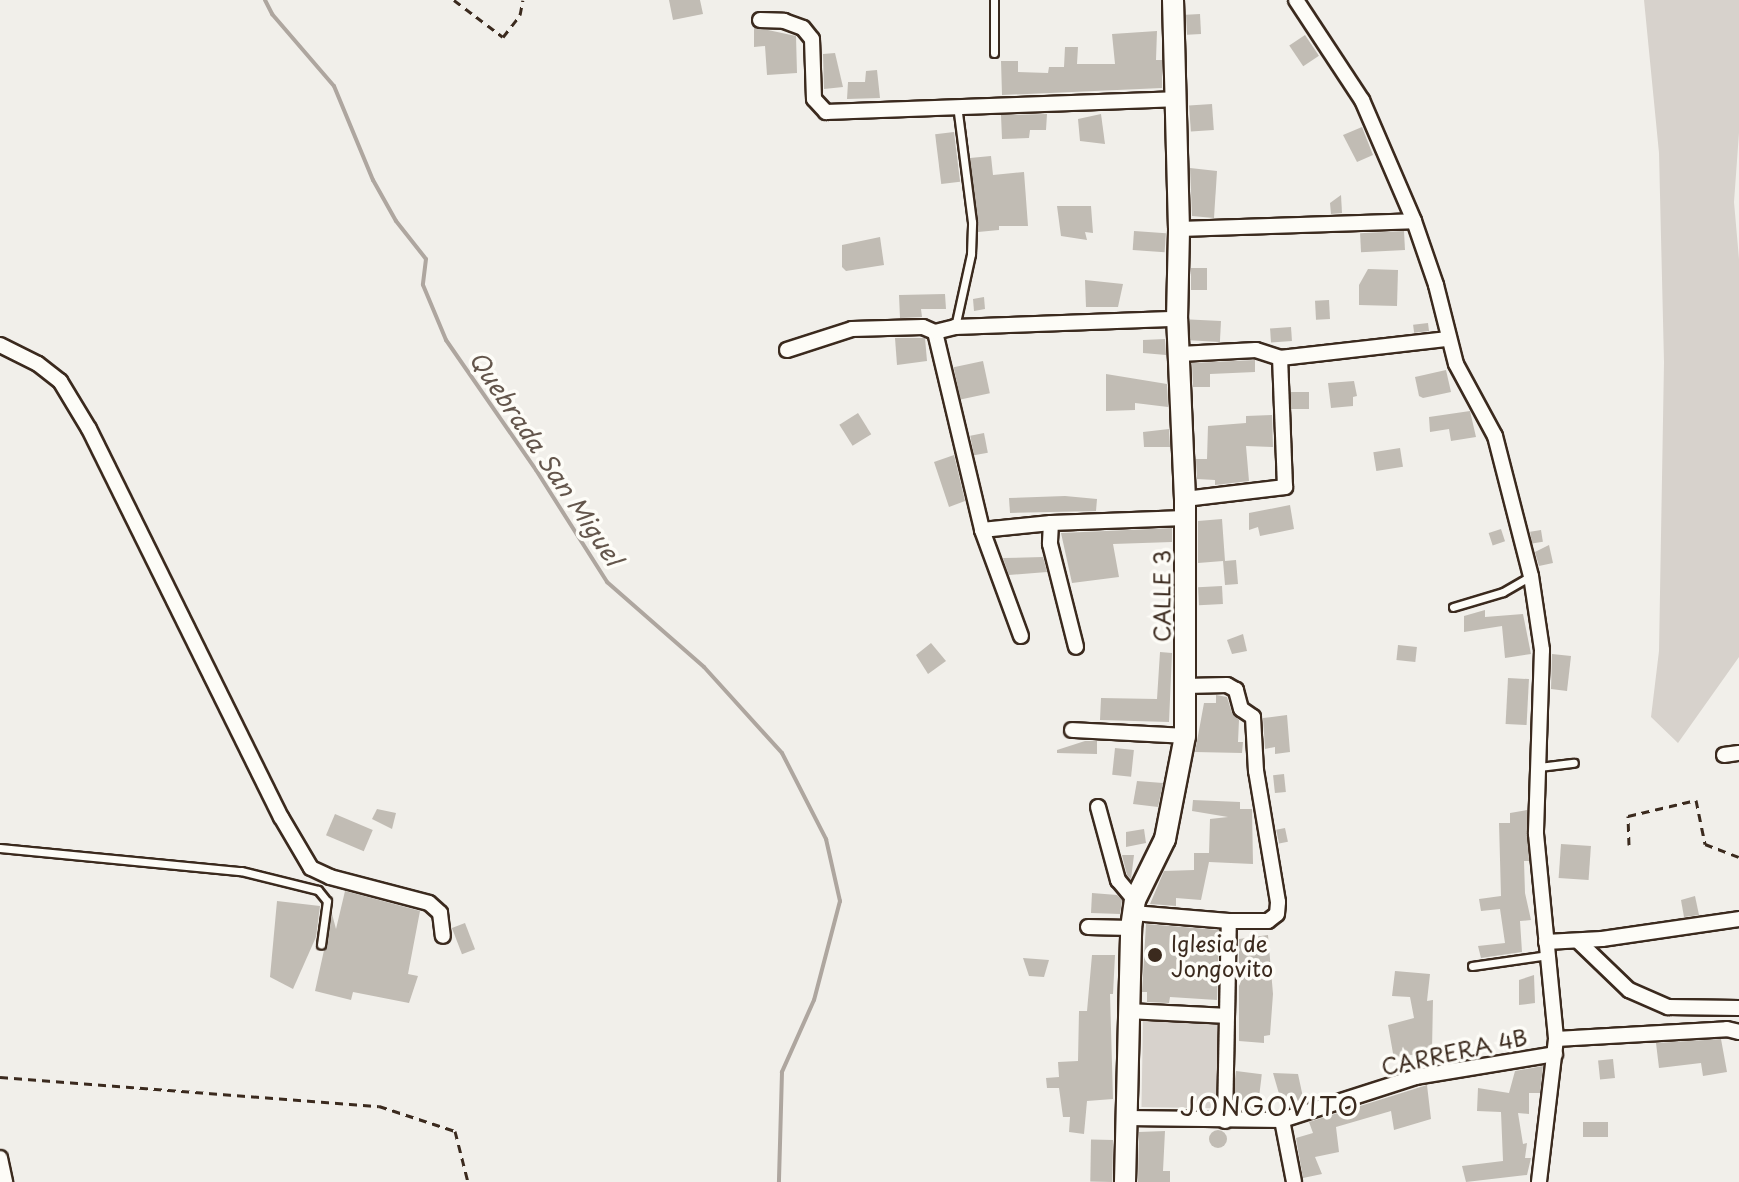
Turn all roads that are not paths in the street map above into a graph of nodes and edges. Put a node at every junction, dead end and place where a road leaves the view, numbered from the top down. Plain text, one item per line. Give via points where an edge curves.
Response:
1 (994, 0) edge
2 (1173, 0) edge
3 (1296, 0) edge
4 (760, 20) dead end
5 (994, 53) dead end
6 (1174, 99) junction
7 (957, 105) junction
8 (1414, 221) junction
9 (1179, 229) junction
10 (1177, 319) junction
11 (955, 327) junction
12 (935, 332) junction
13 (1448, 339) junction
14 (0, 345) edge
15 (787, 350) dead end
16 (1180, 354) junction
17 (1280, 358) junction
18 (1185, 508) junction
19 (1051, 523) junction
20 (982, 530) junction
21 (1531, 576) junction
22 (1453, 607) dead end
23 (1021, 636) dead end
24 (1076, 647) dead end
25 (1186, 686) junction
26 (1072, 730) dead end
27 (1185, 736) junction
28 (1574, 763) dead end
29 (1537, 767) junction
30 (1098, 807) dead end
31 (0, 848) edge
32 (1133, 914) junction
33 (1739, 919) edge
34 (1229, 921) junction
35 (1088, 927) dead end
36 (443, 936) dead end
37 (1578, 941) junction
38 (321, 945) dead end
39 (1547, 948) junction
40 (1472, 966) dead end
41 (1739, 1008) edge
42 (1129, 1011) junction
43 (1227, 1016) junction
44 (1739, 1032) edge
45 (1556, 1046) junction
46 (1127, 1118) junction
47 (1282, 1120) junction
48 (1225, 1121) junction
49 (0, 1158) edge
50 (5, 1182) edge
51 (1125, 1182) edge
52 (1294, 1182) edge
53 (1539, 1182) edge

1 - 5 lane
2 - 6 street, CALLE 3
3 - 8 street via 1362,100
4 - 7 street via 784,21 803,28 812,39 814,99 826,112
6 - 7 street
6 - 9 street, CALLE 3
7 - 11 lane via 972,222 971,254
8 - 9 street
8 - 13 street
9 - 10 street, CALLE 3
10 - 11 street
10 - 16 street, CALLE 3
11 - 12 street
12 - 15 street via 923,327 852,329
12 - 20 street
13 - 17 street
13 - 21 street via 1495,436
14 - 36 street via 60,381 89,429 311,868 429,903 440,913
16 - 17 street via 1256,350
16 - 18 street, CALLE 3
17 - 18 street via 1285,487
18 - 19 street
18 - 25 street, CALLE 3
19 - 20 street
19 - 24 street via 1050,544
20 - 23 street
21 - 22 lane via 1503,592
21 - 29 street via 1542,650
25 - 27 street, CALLE 3
25 - 34 street via 1227,685 1236,690 1241,709 1253,717 1277,914 1268,921
26 - 27 street
27 - 32 street, CALLE 3 via 1165,839
28 - 29 lane
29 - 39 street via 1536,834
30 - 32 street
31 - 38 lane via 241,871 318,890 327,901
32 - 34 street
32 - 35 street
32 - 42 street, CALLE 3
33 - 37 street
34 - 43 street
37 - 39 street
37 - 41 street via 1629,990 1668,1007
39 - 40 lane
39 - 45 street
42 - 43 street
42 - 46 street, CALLE 3
43 - 48 street
44 - 45 street, CARRERA 4B
45 - 47 street, CARRERA 4B via 1416,1077
45 - 53 street
46 - 48 street, CARRERA 4B
46 - 51 street, CALLE 3
47 - 48 street, CARRERA 4B
47 - 52 street
49 - 50 street

